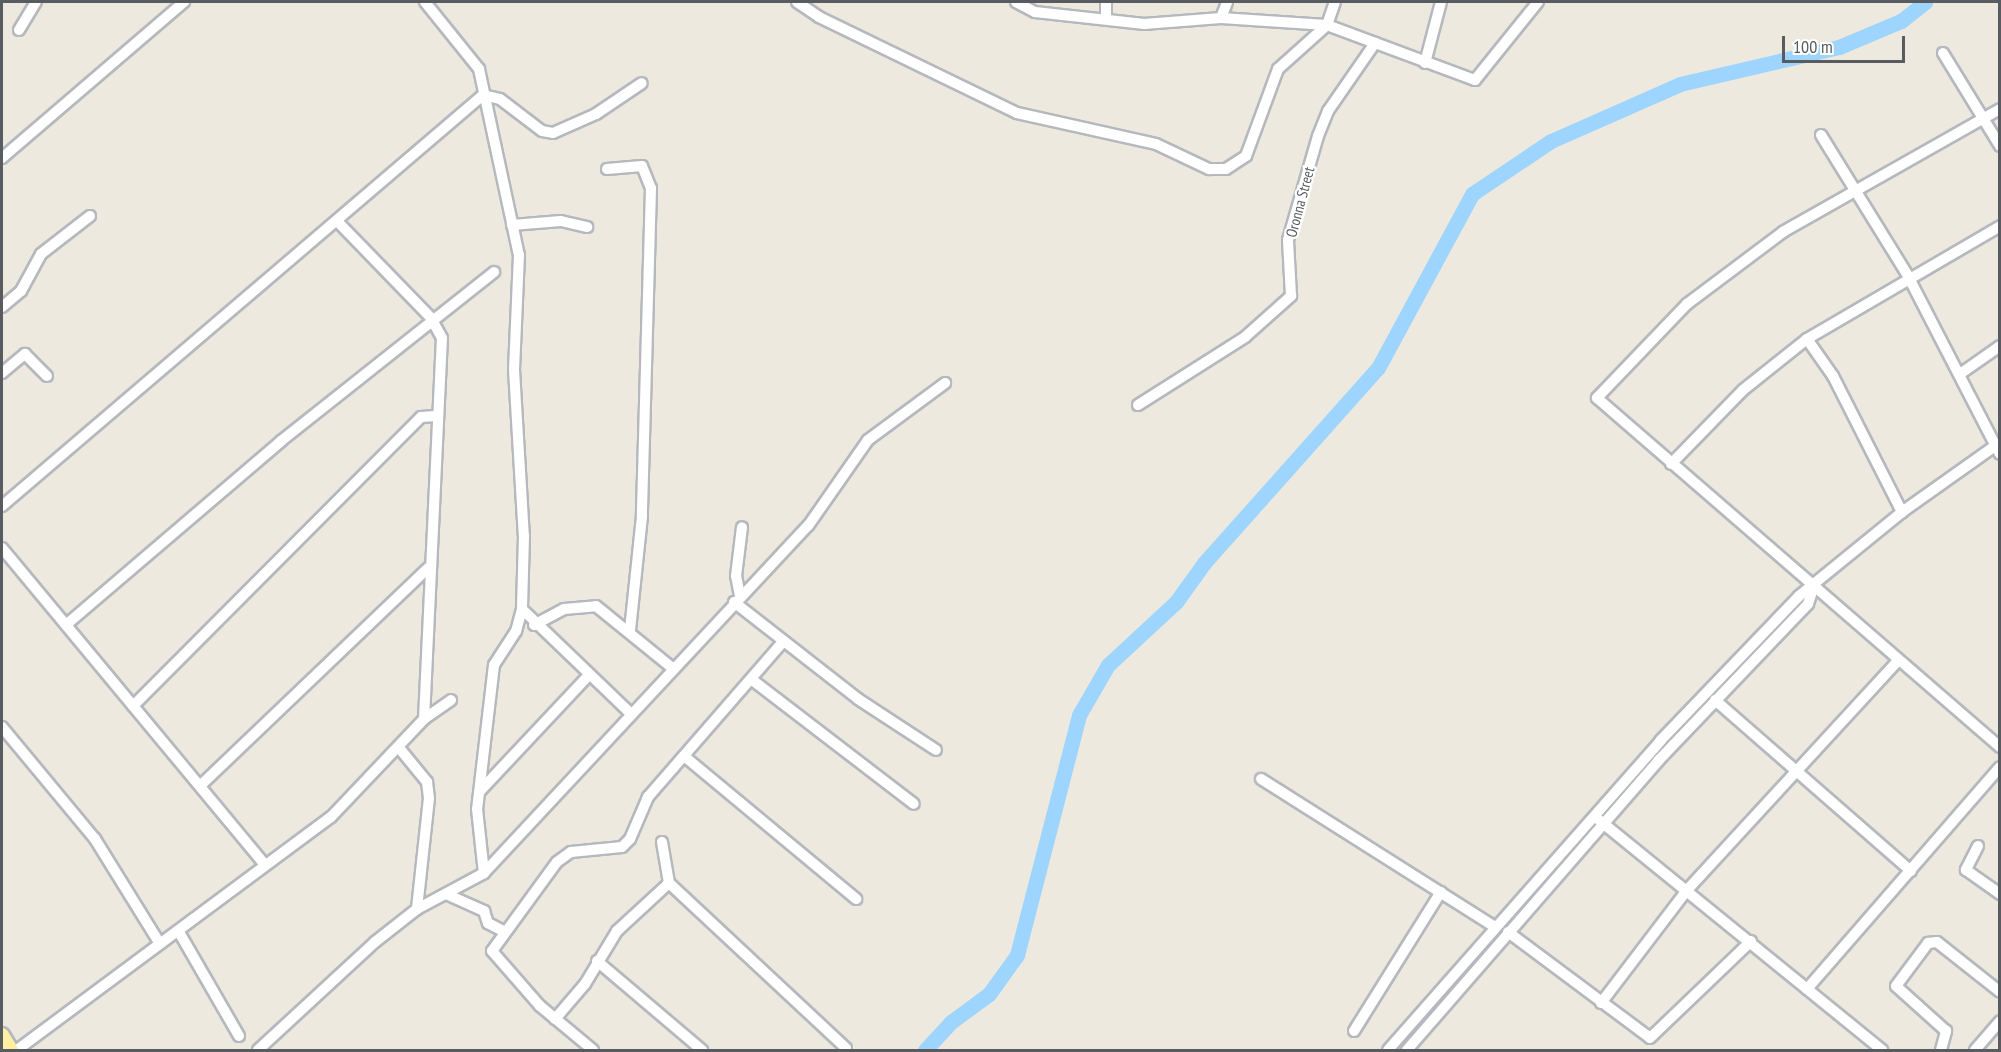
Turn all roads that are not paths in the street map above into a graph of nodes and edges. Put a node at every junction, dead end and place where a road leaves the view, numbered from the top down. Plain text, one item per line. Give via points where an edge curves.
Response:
1 (36, 2) edge
2 (183, 2) edge
3 (425, 2) edge
4 (797, 2) edge
5 (1016, 2) edge
6 (1106, 2) edge
7 (1227, 2) edge
8 (1335, 2) edge
9 (1441, 2) edge
10 (1538, 2) edge
11 (1221, 18) junction
12 (1106, 19) junction
13 (1327, 25) junction
14 (20, 30) dead end
15 (1375, 44) junction
16 (1943, 52) dead end
17 (1425, 63) junction
18 (642, 83) dead end
19 (483, 95) junction
20 (2000, 109) edge
21 (1982, 117) junction
22 (1821, 135) dead end
23 (2000, 146) edge
24 (2, 158) edge
25 (607, 169) dead end
26 (1853, 191) junction
27 (90, 216) dead end
28 (339, 223) junction
29 (513, 225) junction
30 (2000, 226) edge
31 (587, 227) dead end
32 (494, 272) dead end
33 (1908, 276) junction
34 (2, 307) edge
35 (431, 318) junction
36 (1808, 339) junction
37 (2000, 346) edge
38 (2, 372) edge
39 (1960, 374) junction
40 (47, 376) dead end
41 (945, 383) dead end
42 (1138, 405) dead end
43 (436, 416) junction
44 (1997, 450) edge
45 (1671, 464) junction
46 (2, 506) edge
47 (1902, 512) junction
48 (742, 527) dead end
49 (2, 548) edge
50 (428, 568) junction
51 (1813, 589) junction
52 (737, 599) junction
53 (522, 609) junction
54 (67, 624) junction
55 (534, 625) junction
56 (630, 630) junction
57 (782, 643) junction
58 (1897, 662) junction
59 (671, 668) junction
60 (588, 676) junction
61 (751, 680) junction
62 (451, 700) dead end
63 (1715, 700) junction
64 (133, 706) junction
65 (631, 714) junction
66 (424, 719) junction
67 (2, 726) edge
68 (2000, 747) edge
69 (400, 749) junction
70 (936, 750) dead end
71 (684, 756) junction
72 (2000, 767) edge
73 (1794, 772) junction
74 (1261, 779) dead end
75 (200, 786) junction
76 (479, 791) junction
77 (914, 804) dead end
78 (1592, 816) junction
79 (1603, 822) junction
80 (662, 842) dead end
81 (1978, 846) dead end
82 (264, 864) junction
83 (1911, 871) junction
84 (484, 873) junction
85 (669, 883) junction
86 (1688, 889) junction
87 (1441, 892) junction
88 (446, 894) junction
89 (2000, 894) edge
90 (855, 899) dead end
91 (417, 909) junction
92 (1495, 927) junction
93 (503, 931) junction
94 (179, 932) junction
95 (1508, 932) junction
96 (1751, 941) junction
97 (160, 944) junction
98 (597, 961) junction
99 (1807, 989) junction
100 (2000, 992) edge
101 (1601, 1003) junction
102 (555, 1019) junction
103 (2000, 1021) edge
104 (1354, 1031) dead end
105 (2, 1035) edge
106 (239, 1036) dead end
107 (846, 1048) dead end
108 (12, 1050) edge
109 (17, 1050) edge
110 (258, 1050) edge
111 (593, 1050) edge
112 (702, 1050) edge
113 (1388, 1050) edge
114 (1407, 1050) edge
115 (1882, 1050) edge
116 (1941, 1050) edge
117 (1975, 1050) edge

1 - 14 street
2 - 24 street
3 - 19 street via 479,69
4 - 13 street via 829,23 1017,113 1156,144 1209,169 1226,170 1246,156 1278,69
5 - 12 street via 1035,12
6 - 12 street
7 - 11 street
8 - 13 street
9 - 17 street
10 - 17 street via 1475,80
11 - 12 street via 1144,24
11 - 13 street
13 - 15 street
15 - 17 street
15 - 42 street, Oronna Street via 1328,111 1318,136 1288,240 1291,296 1245,337
16 - 21 street
18 - 19 street via 596,114 553,132 542,131 500,99
19 - 28 street
19 - 29 street
20 - 21 street
21 - 23 street
21 - 26 street
22 - 26 street
25 - 56 street via 642,165 651,188 642,516
26 - 33 street
26 - 45 street via 1783,232 1687,303 1599,392 1600,403
27 - 34 street via 41,254 21,291
28 - 35 street
28 - 46 street
29 - 31 street via 561,221
29 - 53 street via 519,255 514,370 524,536
30 - 33 street
32 - 35 street
33 - 36 street
33 - 39 street
35 - 43 street via 442,338
35 - 54 street
36 - 45 street via 1743,390
36 - 47 street via 1833,376
37 - 39 street
38 - 40 street via 25,354
39 - 44 street
41 - 52 street via 868,440 808,526
43 - 50 street
43 - 64 street via 421,417
44 - 47 street
45 - 51 street
47 - 51 street
48 - 52 street
49 - 54 street
50 - 66 street
50 - 75 street
51 - 58 street
51 - 63 street via 1808,604
51 - 78 street via 1799,596
52 - 57 street
52 - 59 street
53 - 55 street
53 - 76 street via 516,631 494,665
54 - 64 street
55 - 56 street via 585,605
55 - 60 street
56 - 59 street
57 - 61 street
57 - 70 street
58 - 68 street
58 - 73 street
59 - 65 street
60 - 65 street
60 - 76 street
61 - 71 street
61 - 77 street
62 - 66 street
63 - 73 street
63 - 79 street
64 - 75 street
65 - 84 street
66 - 69 street
67 - 97 street via 95,839
69 - 82 street via 331,817
69 - 91 street via 427,782 429,798
71 - 90 street
71 - 93 street via 648,796 622,847 564,857
72 - 83 street
73 - 83 street
73 - 86 street
74 - 87 street
75 - 82 street
76 - 84 street via 477,831
78 - 79 street
78 - 92 street
79 - 86 street
79 - 95 street
80 - 85 street
81 - 89 street via 1966,870
82 - 94 street
83 - 99 street
84 - 88 street
85 - 98 street via 617,931
85 - 107 street
86 - 96 street
86 - 101 street
87 - 92 street
87 - 104 street
88 - 91 street
88 - 93 street via 484,911 488,922
91 - 110 street
92 - 113 street
93 - 102 street via 492,957
94 - 97 street
94 - 106 street
95 - 101 street
95 - 114 street
96 - 99 street
96 - 101 street via 1655,1038
97 - 109 street
98 - 102 street via 585,984
98 - 112 street
99 - 115 street
100 - 116 street via 1937,942 1928,943 1896,986 1946,1031
102 - 111 street
103 - 117 street
105 - 108 main road

